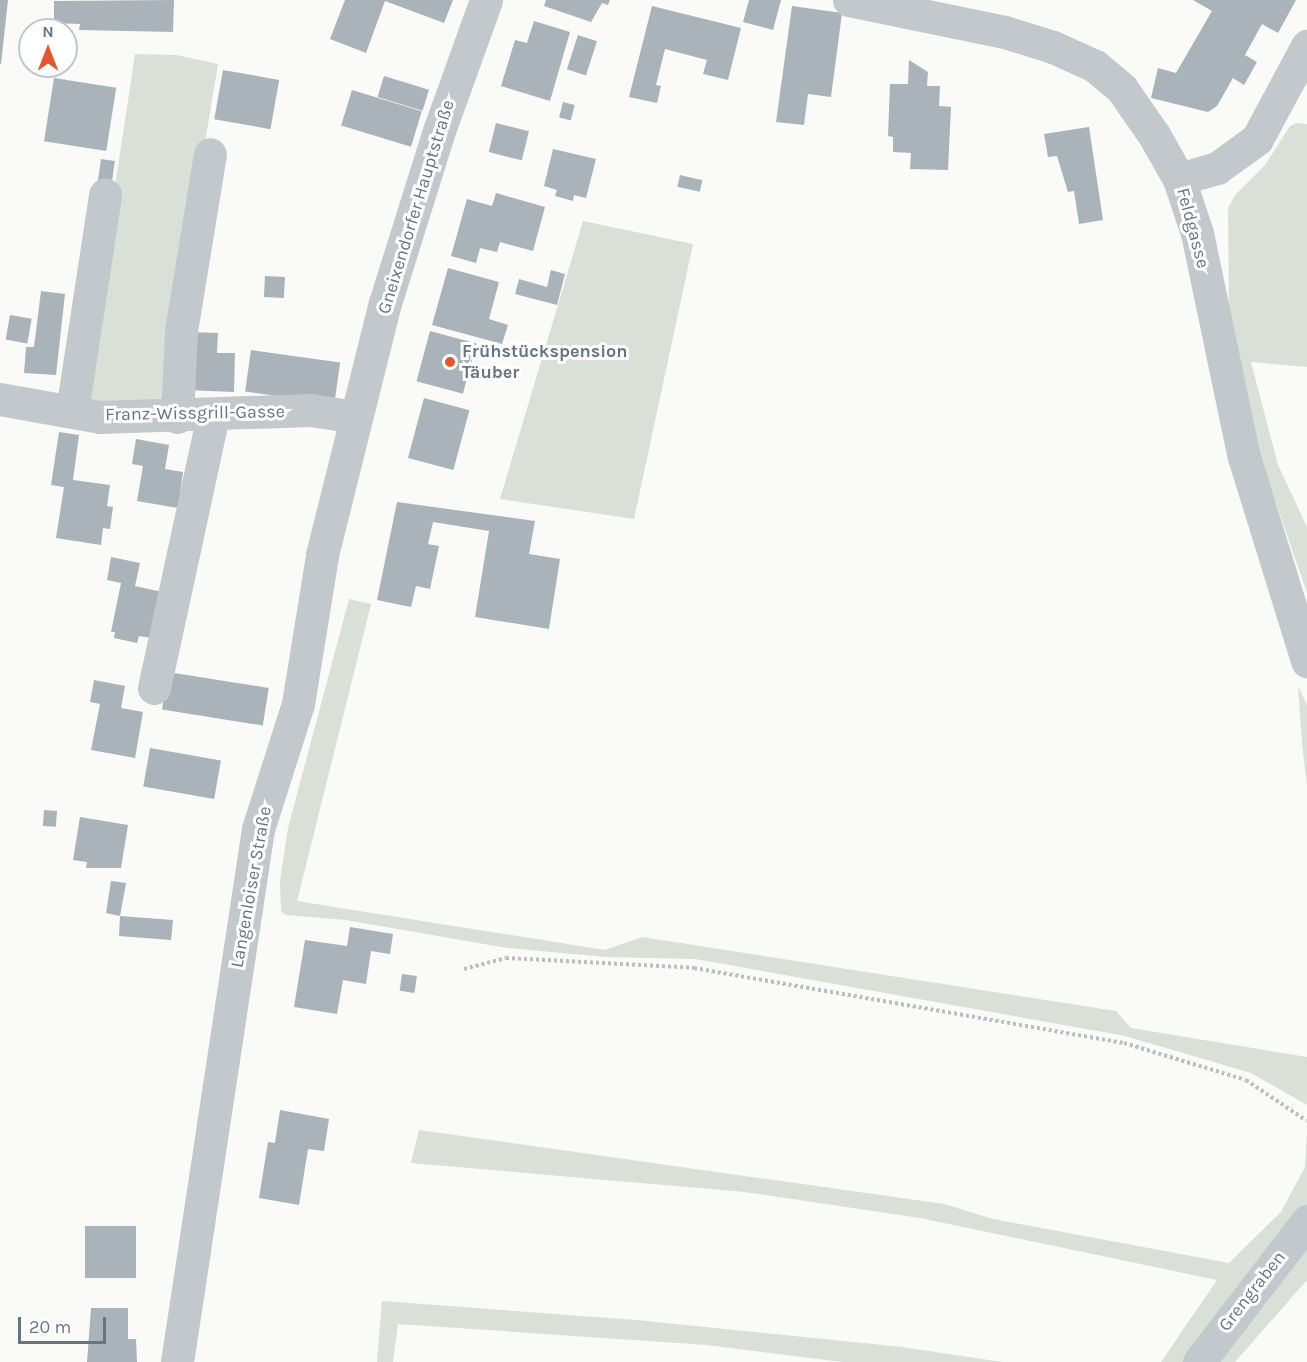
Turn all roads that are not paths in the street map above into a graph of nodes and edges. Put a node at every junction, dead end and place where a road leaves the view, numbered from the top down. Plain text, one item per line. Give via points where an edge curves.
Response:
1 (486, 0) edge
2 (849, 0) edge
3 (1307, 46) edge
4 (210, 154) dead end
5 (1179, 179) junction
6 (105, 195) dead end
7 (0, 399) edge
8 (72, 411) junction
9 (213, 416) junction
10 (177, 417) junction
11 (355, 417) junction
12 (1307, 661) edge
13 (154, 688) dead end
14 (1307, 1221) edge
15 (177, 1362) edge
16 (1199, 1362) edge

1 - 11 street, Gneixendorfer Hauptstraße via 408,227
2 - 5 street, Feldgasse via 1005,32 1095,66 1122,89
3 - 5 street via 1257,139 1217,168
4 - 10 street via 182,331
5 - 12 street, Feldgasse via 1197,233 1244,457
6 - 8 street
7 - 8 street, Franz-Wissgrill-Gasse
8 - 10 street, Franz-Wissgrill-Gasse via 100,417
9 - 10 street, Franz-Wissgrill-Gasse
9 - 11 street, Franz-Wissgrill-Gasse via 310,410
9 - 13 street
11 - 15 street, Langenloiser Straße via 322,555 298,704 258,829
14 - 16 street, Grengraben

